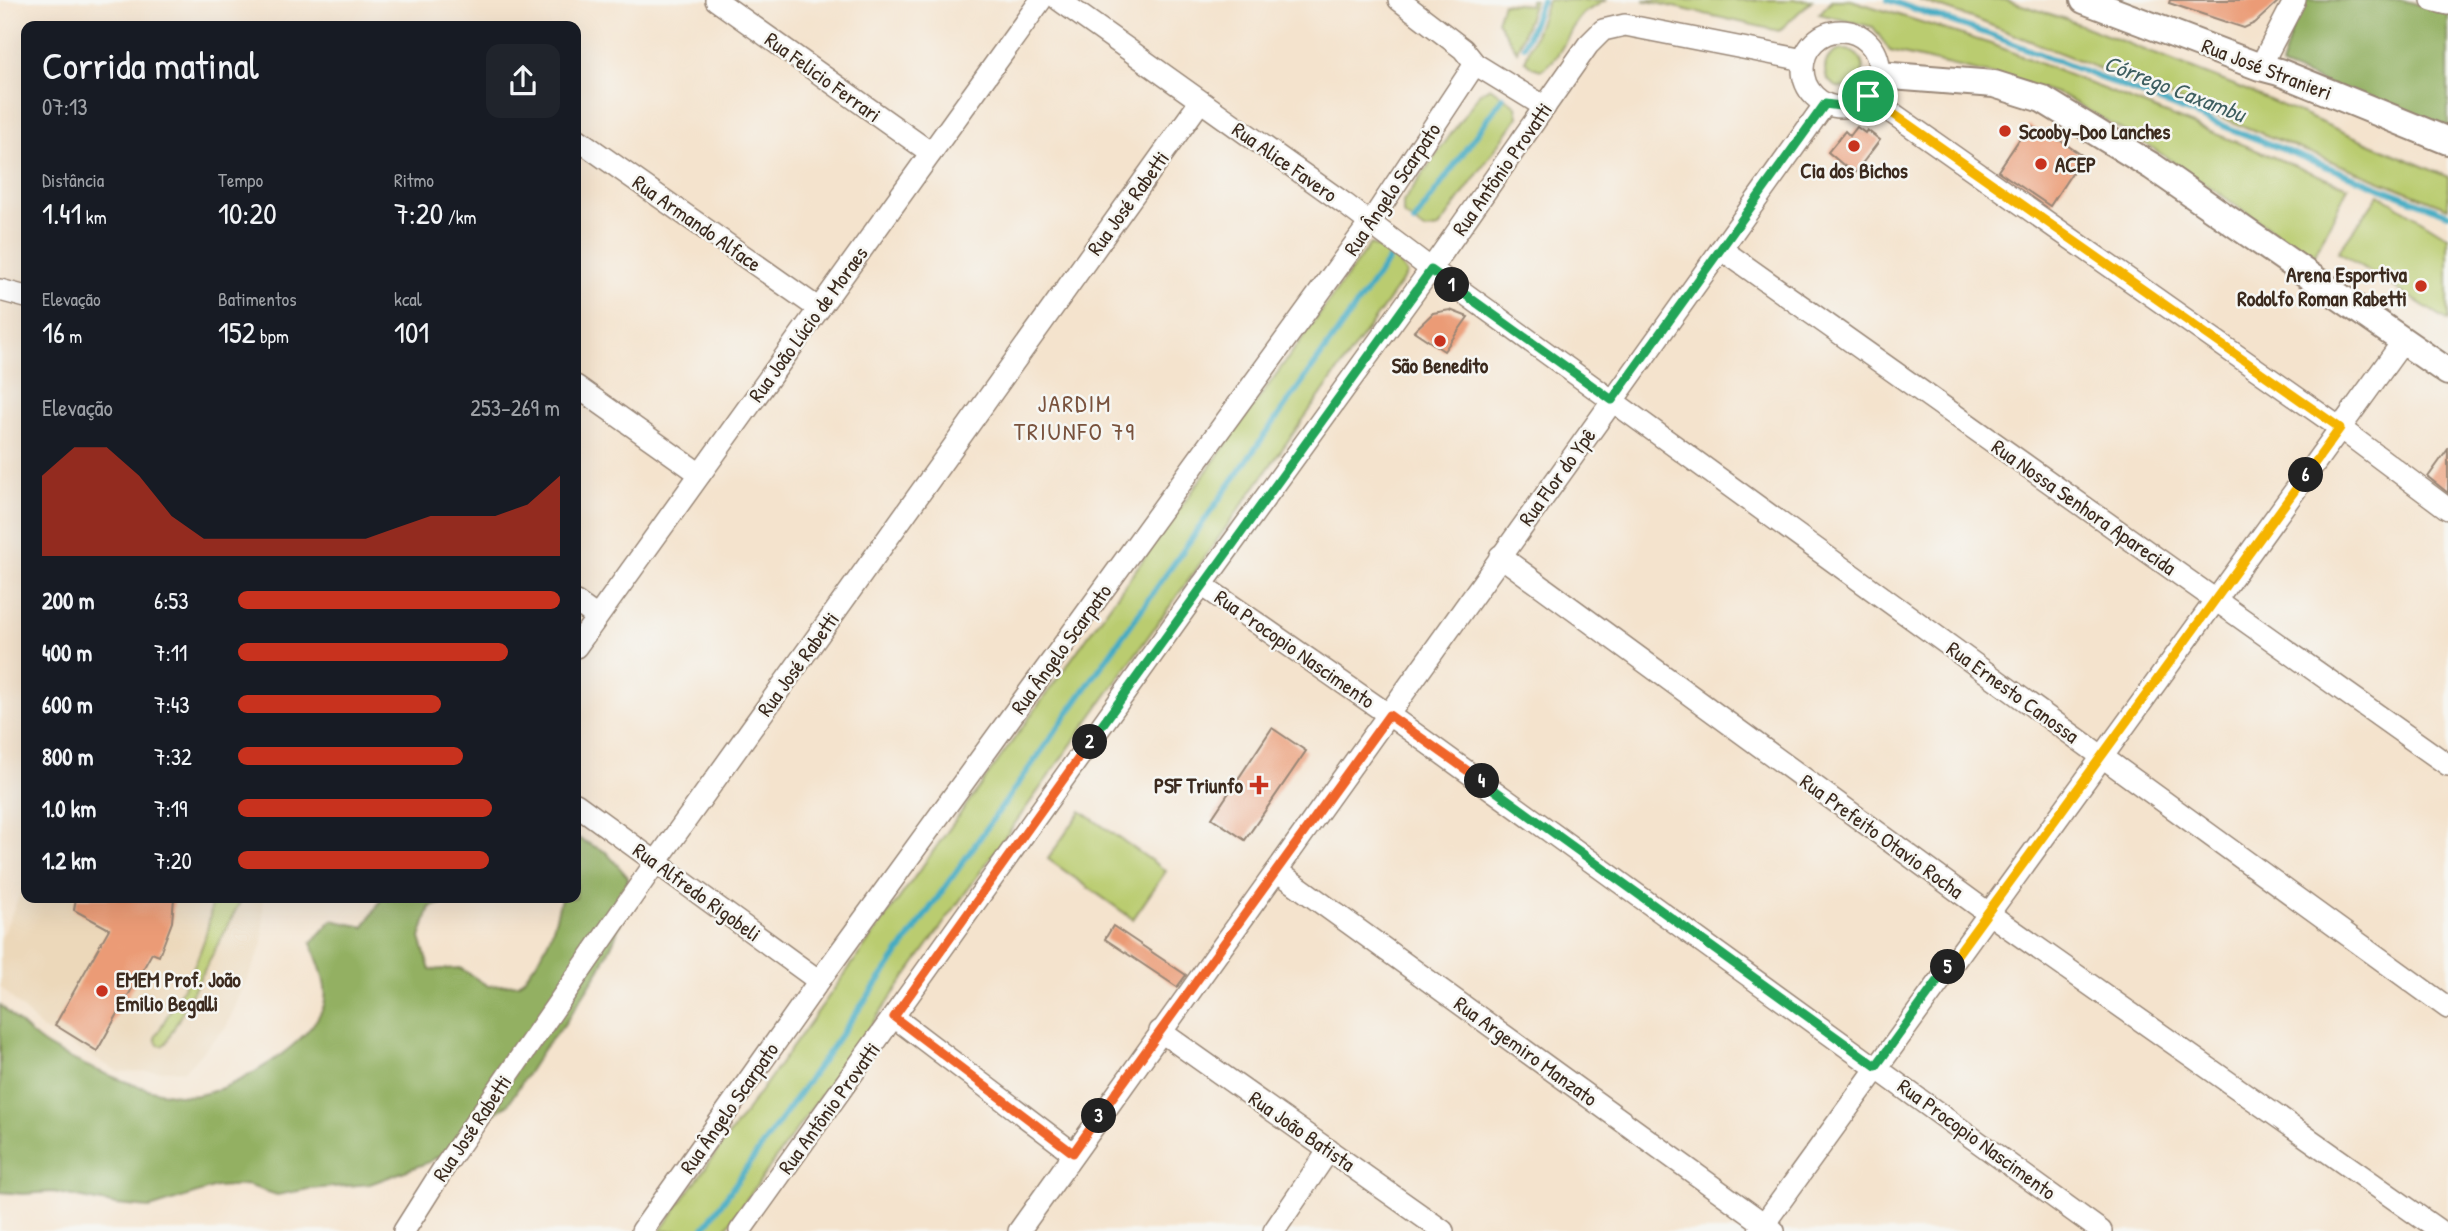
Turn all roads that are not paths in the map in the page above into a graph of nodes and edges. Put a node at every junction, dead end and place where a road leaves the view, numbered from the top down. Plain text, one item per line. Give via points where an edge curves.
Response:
1 (716, 0) edge
2 (1041, 0) edge
3 (1059, 0) edge
4 (1399, 0) edge
5 (2084, 0) edge
6 (2295, 0) edge
7 (2432, 0) edge
8 (2448, 5) edge
9 (1804, 60) junction
10 (1475, 64) junction
11 (2260, 67) junction
12 (1874, 85) junction
13 (1200, 102) junction
14 (1825, 104) junction
15 (1545, 107) junction
16 (2448, 141) edge
17 (581, 142) edge
18 (931, 153) junction
19 (1370, 223) junction
20 (1721, 249) junction
21 (1431, 270) junction
22 (0, 290) edge
23 (21, 296) edge
24 (819, 309) junction
25 (2404, 340) junction
26 (2448, 372) edge
27 (581, 390) edge
28 (1612, 400) junction
29 (2340, 428) junction
30 (700, 474) junction
31 (2448, 509) edge
32 (1500, 556) junction
33 (1202, 584) junction
34 (2215, 600) junction
35 (581, 606) edge
36 (597, 617) junction
37 (581, 640) edge
38 (1389, 715) junction
39 (2102, 756) junction
40 (2448, 765) edge
41 (581, 808) edge
42 (656, 862) junction
43 (1277, 871) junction
44 (1988, 913) junction
45 (819, 981) junction
46 (2448, 1008) edge
47 (894, 1017) junction
48 (1160, 1031) junction
49 (1876, 1066) junction
50 (1329, 1150) junction
51 (1073, 1153) junction
52 (1766, 1229) edge
53 (404, 1231) edge
54 (642, 1231) edge
55 (740, 1231) edge
56 (1018, 1231) edge
57 (1275, 1231) edge
58 (1443, 1231) edge
59 (2101, 1231) edge
60 (2440, 1231) edge

1 - 18 street, Rua Felicio Ferrari
2 - 18 street, Rua João Lúcio de Moraes
3 - 13 street, Rua Alice Favero
4 - 10 street
5 - 11 street, Rua José Stranieri
6 - 11 street
7 - 8 street
9 - 12 street via 1826,34 1860,35 1876,52
9 - 14 street via 1810,90
9 - 15 street, Rua Antônio Provatti via 1625,25 1604,30 1588,45
10 - 15 street
10 - 19 street, Rua Ângelo Scarpato
11 - 16 street, Rua José Stranieri
12 - 14 street via 1848,107
12 - 25 street via 1993,84 2042,99 2153,167
12 - 29 street
13 - 19 street, Rua Alice Favero
13 - 42 street, Rua José Rabetti
14 - 20 street, Rua Flor do Ypê
15 - 21 street, Rua Antônio Provatti
17 - 24 street, Rua Armando Alface
18 - 24 street, Rua João Lúcio de Moraes
19 - 21 street, Rua Alice Favero
19 - 45 street, Rua Ângelo Scarpato
20 - 28 street, Rua Flor do Ypê
20 - 34 street, Rua Nossa Senhora Aparecida
21 - 28 street, Rua Alice Favero
21 - 33 street, Rua Antônio Provatti
22 - 23 street
24 - 30 street, Rua João Lúcio de Moraes
25 - 26 street
25 - 29 street
27 - 30 street
28 - 32 street, Rua Flor do Ypê
28 - 39 street, Rua Ernesto Canossa
29 - 31 street
29 - 34 street
30 - 36 street, Rua João Lúcio de Moraes
32 - 38 street, Rua Flor do Ypê
32 - 44 street, Rua Prefeito Otavio Rocha
33 - 38 street, Rua Procopio Nascimento
33 - 47 street, Rua Antônio Provatti
34 - 39 street
34 - 40 street, Rua Nossa Senhora Aparecida
35 - 36 street
36 - 37 street, Rua João Lúcio de Moraes
38 - 43 street, Rua Flor do Ypê
38 - 49 street, Rua Procopio Nascimento
39 - 44 street
39 - 46 street, Rua Ernesto Canossa
41 - 42 street, Rua Alfredo Rigobeli
42 - 45 street, Rua Alfredo Rigobeli
42 - 53 street, Rua José Rabetti
43 - 48 street, Rua Flor do Ypê
43 - 52 street, Rua Argemiro Manzato
44 - 49 street
44 - 60 street, Rua Prefeito Otavio Rocha
45 - 54 street, Rua Ângelo Scarpato
47 - 51 street
47 - 55 street, Rua Antônio Provatti
48 - 50 street, Rua João Batista
48 - 51 street, Rua Flor do Ypê
49 - 52 street
49 - 59 street, Rua Procopio Nascimento
50 - 57 street
50 - 58 street, Rua João Batista
51 - 56 street, Rua Flor do Ypê

